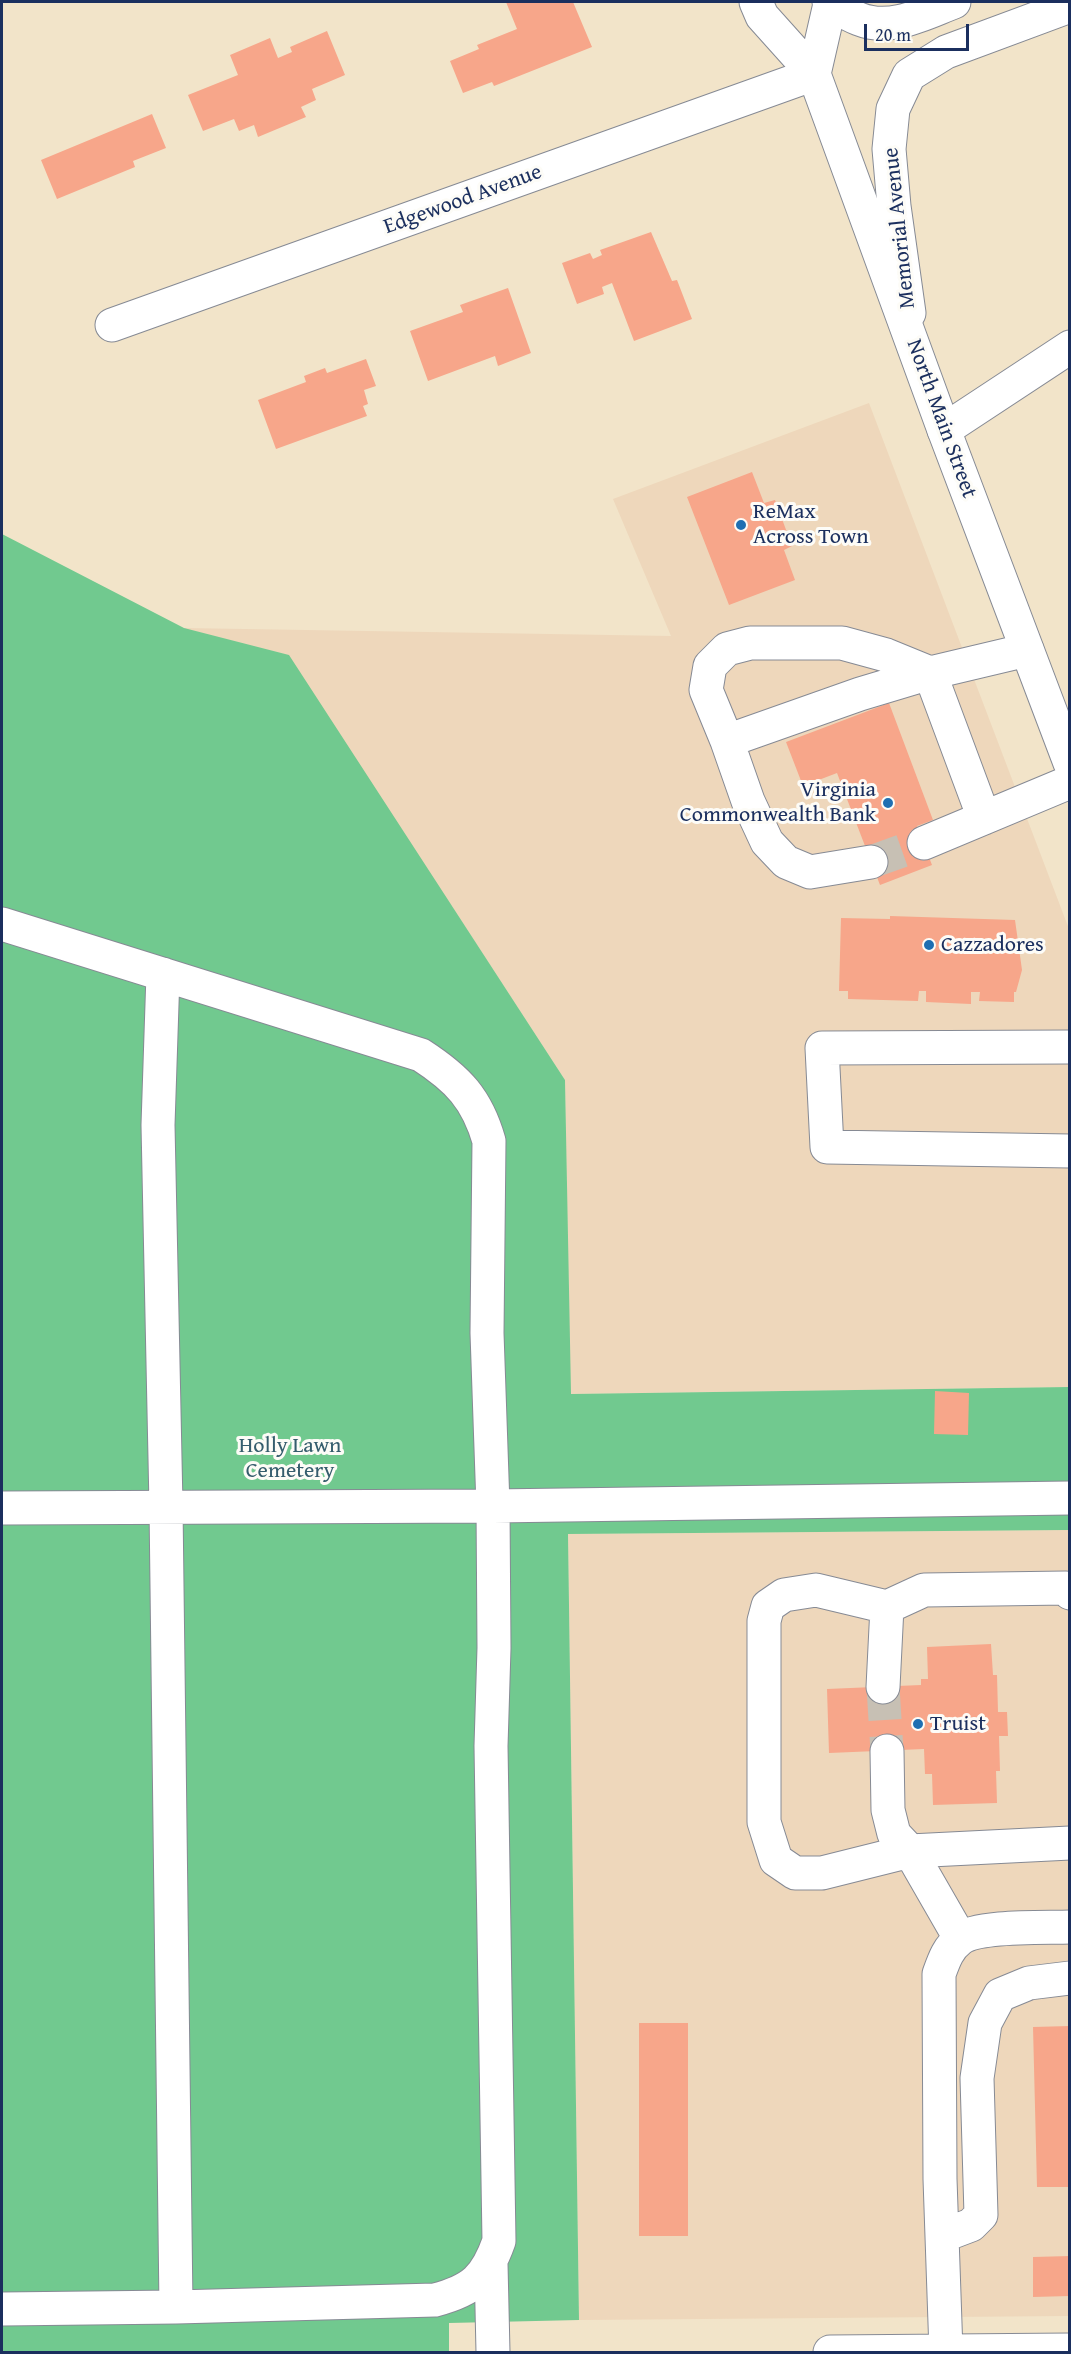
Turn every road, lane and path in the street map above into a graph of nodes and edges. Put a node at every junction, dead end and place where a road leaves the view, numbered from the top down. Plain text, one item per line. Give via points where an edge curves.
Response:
1 (756, 2) edge
2 (954, 2) edge
3 (829, 3) edge
4 (1070, 6) edge
5 (814, 74) junction
6 (112, 325) dead end
7 (914, 344) junction
8 (1070, 347) edge
9 (944, 430) junction
10 (1027, 650) junction
11 (930, 673) junction
12 (726, 741) junction
13 (1070, 763) edge
14 (1070, 782) edge
15 (984, 818) junction
16 (924, 843) tunnel mouth
17 (871, 862) tunnel mouth
18 (2, 924) edge
19 (163, 974) junction
20 (1070, 1047) edge
21 (1070, 1151) edge
22 (1070, 1498) edge
23 (166, 1506) junction
24 (493, 1506) junction
25 (2, 1508) edge
26 (1070, 1593) edge
27 (887, 1607) junction
28 (884, 1687) tunnel mouth
29 (887, 1751) tunnel mouth
30 (1070, 1843) edge
31 (910, 1851) junction
32 (1070, 1927) edge
33 (960, 1938) junction
34 (1070, 1978) edge
35 (942, 2236) junction
36 (491, 2264) junction
37 (176, 2307) junction
38 (2, 2309) edge
39 (1070, 2350) edge
40 (493, 2352) edge
41 (830, 2352) edge
42 (946, 2352) edge

1 - 5 street, North Main Street via 762,16
2 - 3 street via 884,24 861,20
3 - 5 street
4 - 7 street, Memorial Avenue via 946,52 909,75 893,109 889,149 894,206
5 - 6 street, Edgewood Avenue
5 - 7 street, North Main Street
7 - 9 street, North Main Street
8 - 9 street
9 - 10 street, North Main Street
10 - 11 street
10 - 13 street, North Main Street
11 - 12 street
11 - 12 street via 886,654 842,643 750,643 727,649 710,666 706,690
11 - 15 street
12 - 17 street via 766,842 786,862 810,872
14 - 15 street
15 - 16 street
18 - 19 street
19 - 23 street via 158,1125
19 - 24 street via 421,1055 447,1072 469,1095 489,1141 487,1333
20 - 21 street via 822,1048 827,1147
22 - 24 street
23 - 24 street
23 - 25 street
23 - 37 street
24 - 36 street via 491,1746 499,2241
26 - 27 street via 1066,1588 924,1590
27 - 28 street
27 - 31 street via 816,1590 784,1595 768,1606 764,1621 764,1822 776,1860 795,1873 822,1873
29 - 31 street via 888,1810 894,1834
30 - 31 street
31 - 33 street
32 - 33 street via 975,1931
33 - 35 street via 946,1954 939,1974
34 - 35 street via 1029,1983 1000,1995 985,2023 977,2078 981,2215 971,2225
35 - 42 street
36 - 37 street via 475,2283 435,2300
36 - 40 street
37 - 38 street
39 - 42 street
41 - 42 street

